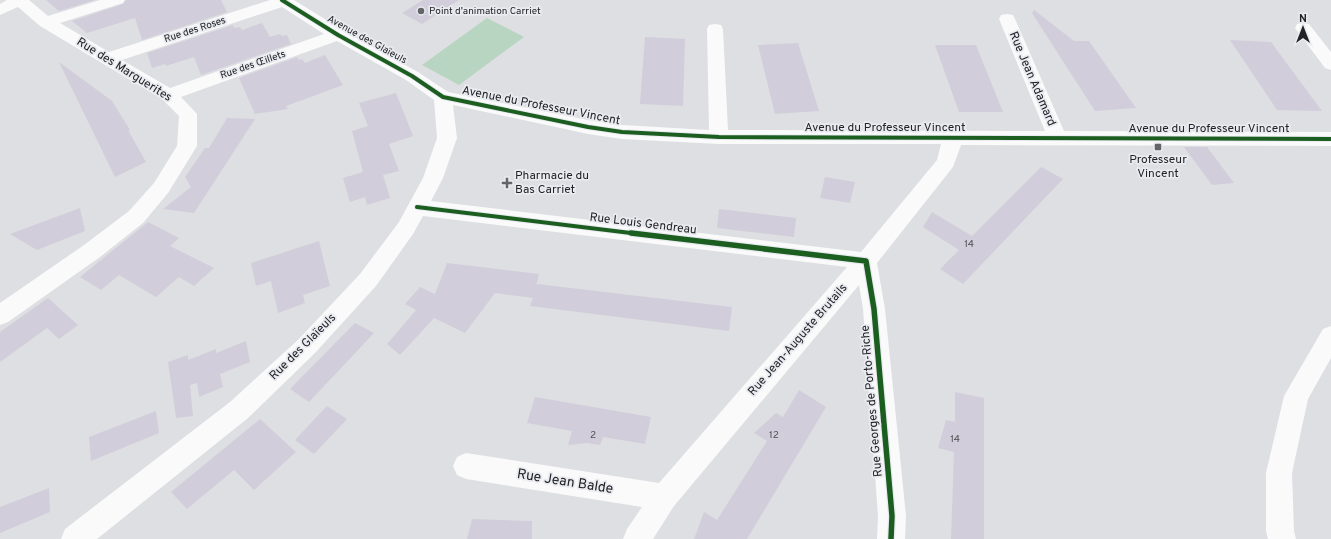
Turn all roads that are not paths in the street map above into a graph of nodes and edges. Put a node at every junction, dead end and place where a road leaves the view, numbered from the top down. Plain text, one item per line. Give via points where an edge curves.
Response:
1 (20, 0) edge
2 (117, 0) edge
3 (284, 0) edge
4 (0, 10) edge
5 (1007, 19) dead end
6 (46, 22) junction
7 (1303, 28) dead end
8 (714, 29) dead end
9 (338, 35) junction
10 (107, 59) junction
11 (1331, 64) edge
12 (168, 95) junction
13 (443, 97) junction
14 (719, 137) junction
15 (953, 138) junction
16 (1057, 138) junction
17 (1331, 139) edge
18 (417, 207) junction
19 (866, 261) junction
20 (0, 315) edge
21 (1331, 336) edge
22 (466, 466) dead end
23 (664, 497) junction
24 (76, 539) edge
25 (637, 539) edge
26 (891, 539) edge
27 (1282, 539) edge

1 - 4 street
1 - 6 street, Rue des Marguerites
2 - 6 street
3 - 9 street, Avenue des Glaïeuls
3 - 10 street, Rue des Roses
5 - 16 street, Rue Jean Adamard
6 - 10 street, Rue des Marguerites
7 - 11 street
8 - 14 street
9 - 12 street, Rue des Œillets
9 - 13 street, Avenue des Glaïeuls via 412,76
10 - 12 street, Rue des Marguerites
12 - 20 street, Rue des Marguerites via 188,114 187,146 161,188 136,217
13 - 14 street, Avenue du Professeur Vincent via 622,132
13 - 18 street, Rue des Glaïeuls via 447,138 433,178
14 - 15 street, Avenue du Professeur Vincent
15 - 16 street, Avenue du Professeur Vincent
15 - 19 street, Rue Jean-Auguste Brutails via 946,162
16 - 17 street, Avenue du Professeur Vincent
18 - 19 street, Rue Louis Gendreau
18 - 24 street, Rue des Glaïeuls via 406,228 368,280 307,346 239,410
19 - 23 street, Rue Jean-Auguste Brutails
19 - 26 street, Rue Georges de Porto-Riche via 875,316 892,516
21 - 27 street via 1296,396 1279,473
22 - 23 street, Rue Jean Balde
23 - 25 street, Rue Jean-Auguste Brutails

